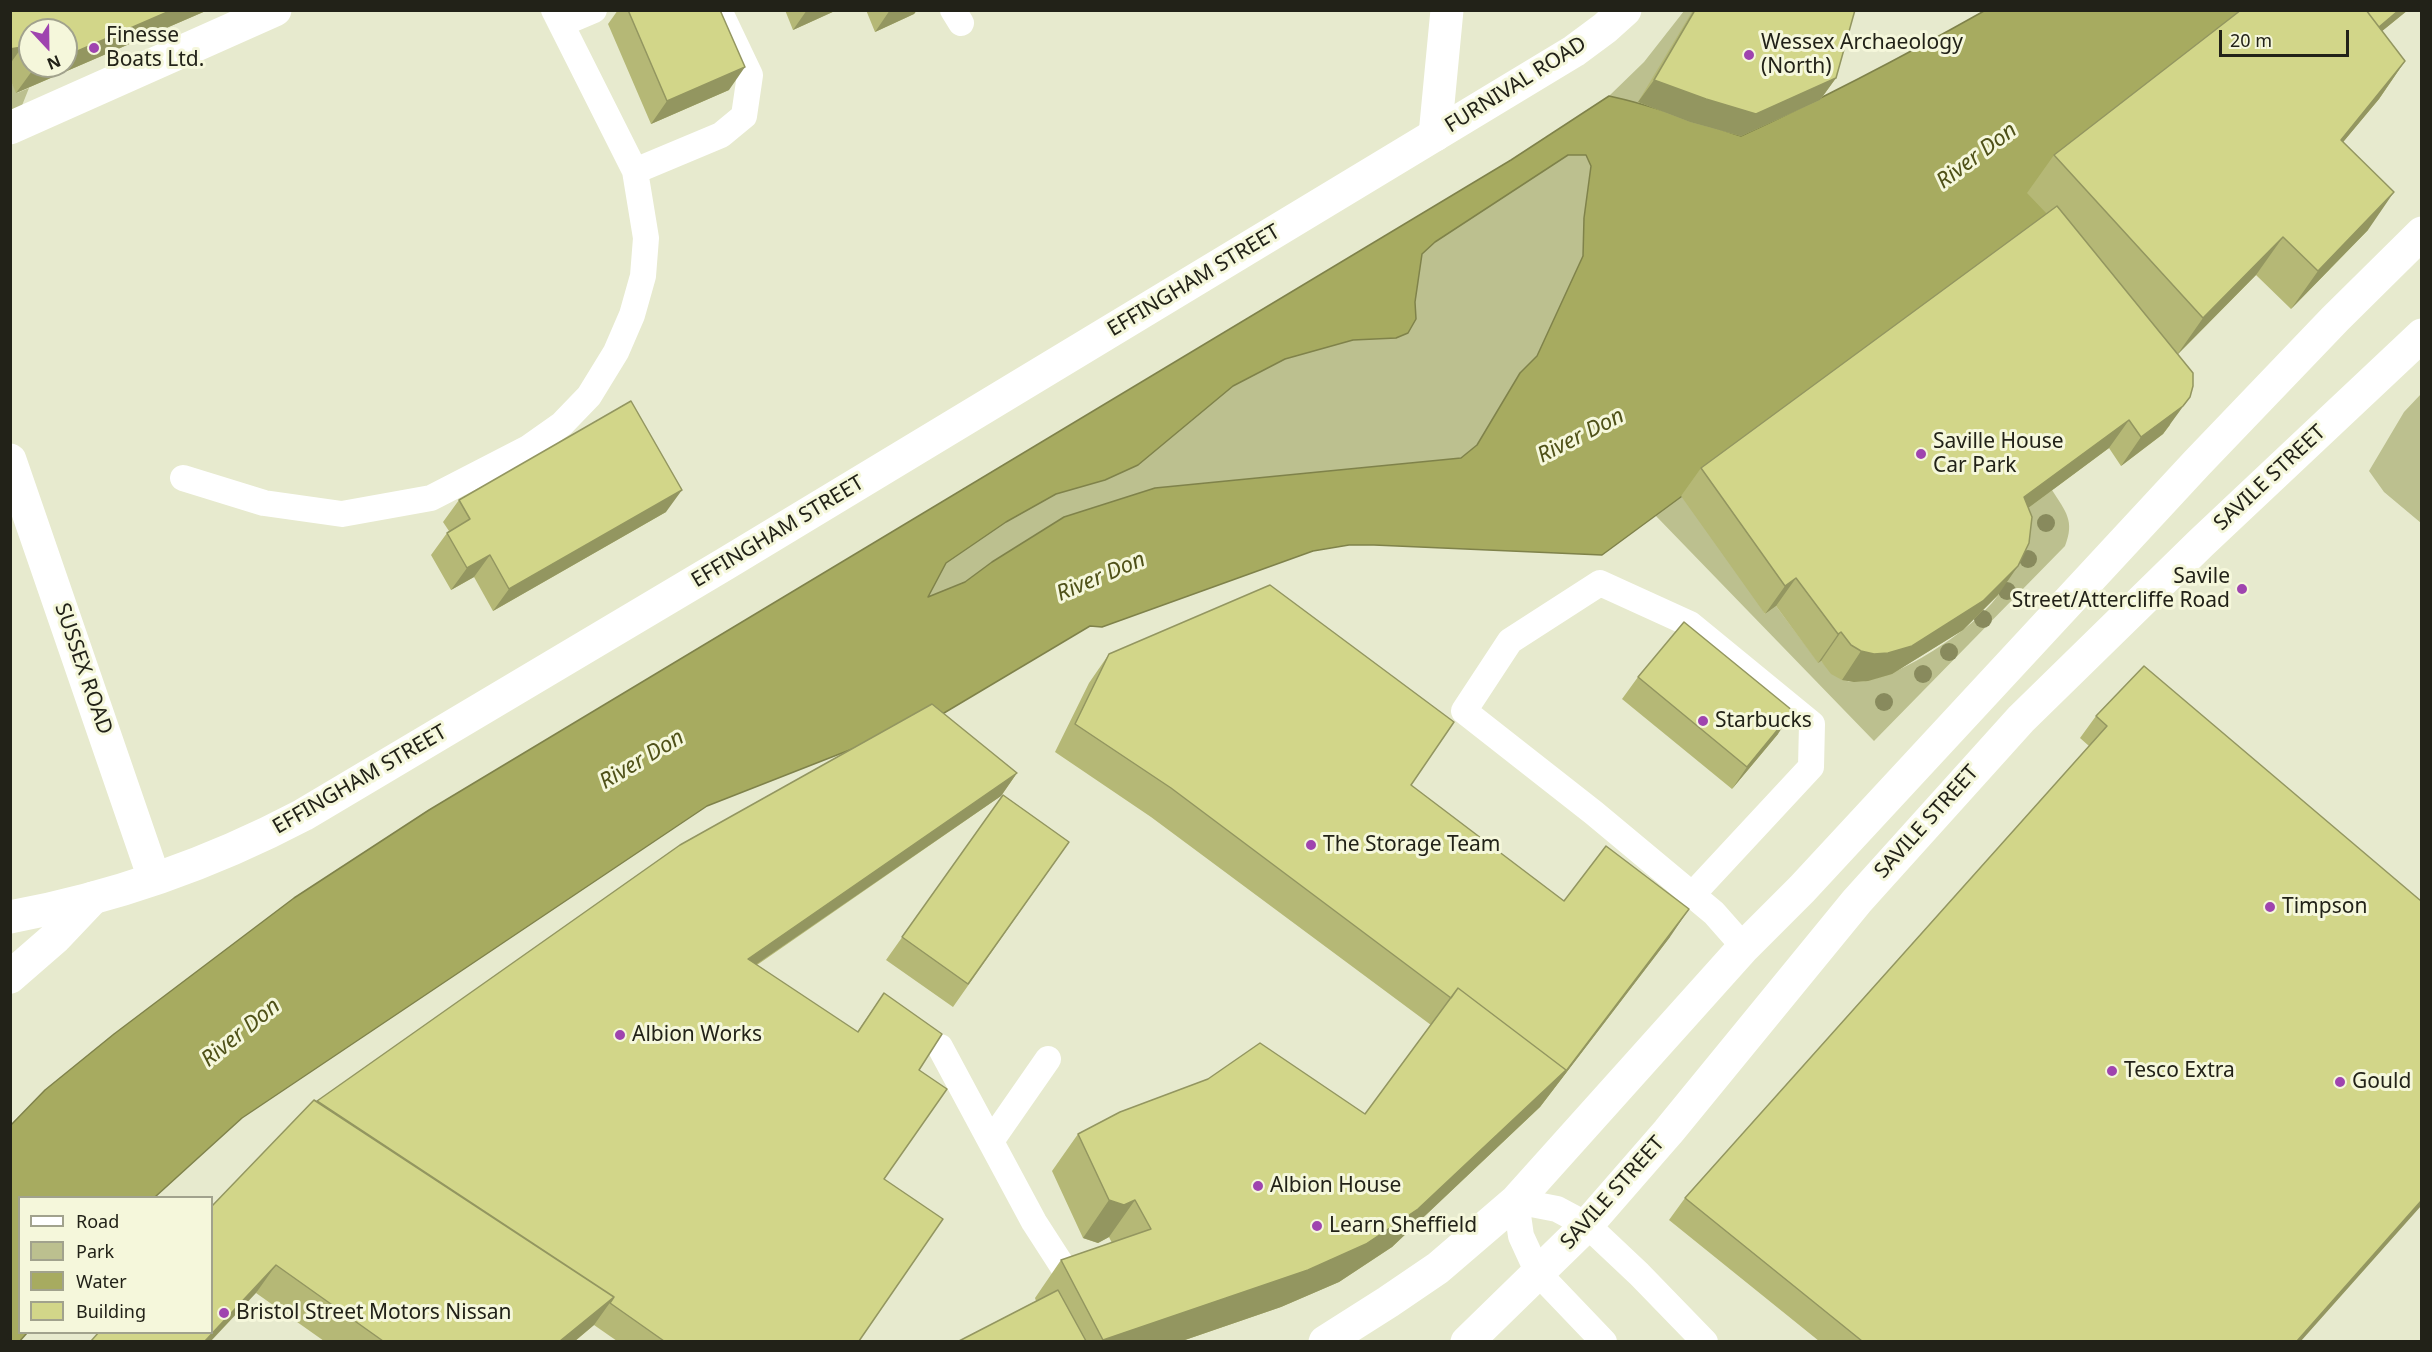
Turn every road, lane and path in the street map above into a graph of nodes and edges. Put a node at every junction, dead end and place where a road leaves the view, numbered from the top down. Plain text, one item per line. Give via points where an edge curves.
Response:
1 (275, 10) edge
2 (594, 10) edge
3 (719, 10) edge
4 (1447, 10) edge
5 (1625, 10) edge
6 (557, 17) edge
7 (10, 128) edge
8 (1435, 135) junction
9 (635, 171) junction
10 (2421, 233) edge
11 (2421, 334) edge
12 (10, 460) edge
13 (183, 478) dead end
14 (154, 878) junction
15 (1692, 895) junction
16 (93, 898) junction
17 (10, 917) edge
18 (1744, 947) junction
19 (10, 977) edge
20 (940, 1047) edge
21 (1048, 1059) dead end
22 (991, 1141) junction
23 (1516, 1201) junction
24 (1587, 1225) junction
25 (1538, 1274) junction
26 (1107, 1341) edge
27 (1325, 1341) edge
28 (1467, 1341) edge
29 (1604, 1341) edge
30 (1705, 1341) edge

1 - 7 main road
2 - 6 lane
3 - 9 lane via 750,75 744,116 721,135
4 - 8 main road
5 - 8 main road, FURNIVAL ROAD via 1574,51
6 - 9 lane
8 - 14 main road, EFFINGHAM STREET via 303,814 264,836
9 - 13 lane via 646,238 644,276 632,315 616,352 589,396 562,424 528,448 431,498 342,514 264,503
10 - 18 main road via 2197,463
11 - 24 main road, SAVILE STREET via 2134,607 2007,735 1857,902
12 - 14 main road, SUSSEX ROAD
14 - 16 main road, EFFINGHAM STREET
15 - 15 lane via 1464,711 1509,640 1600,583 1690,624 1812,724 1811,767
15 - 18 lane
16 - 17 main road
16 - 19 main road, EFFINGHAM STREET
18 - 23 main road
20 - 22 lane
21 - 22 lane
22 - 26 lane via 1034,1222
23 - 24 lane via 1557,1209
23 - 25 lane via 1521,1236
23 - 27 main road via 1438,1268
24 - 25 main road, SAVILE STREET
24 - 30 lane
25 - 28 main road, SAVILE STREET
25 - 29 lane

